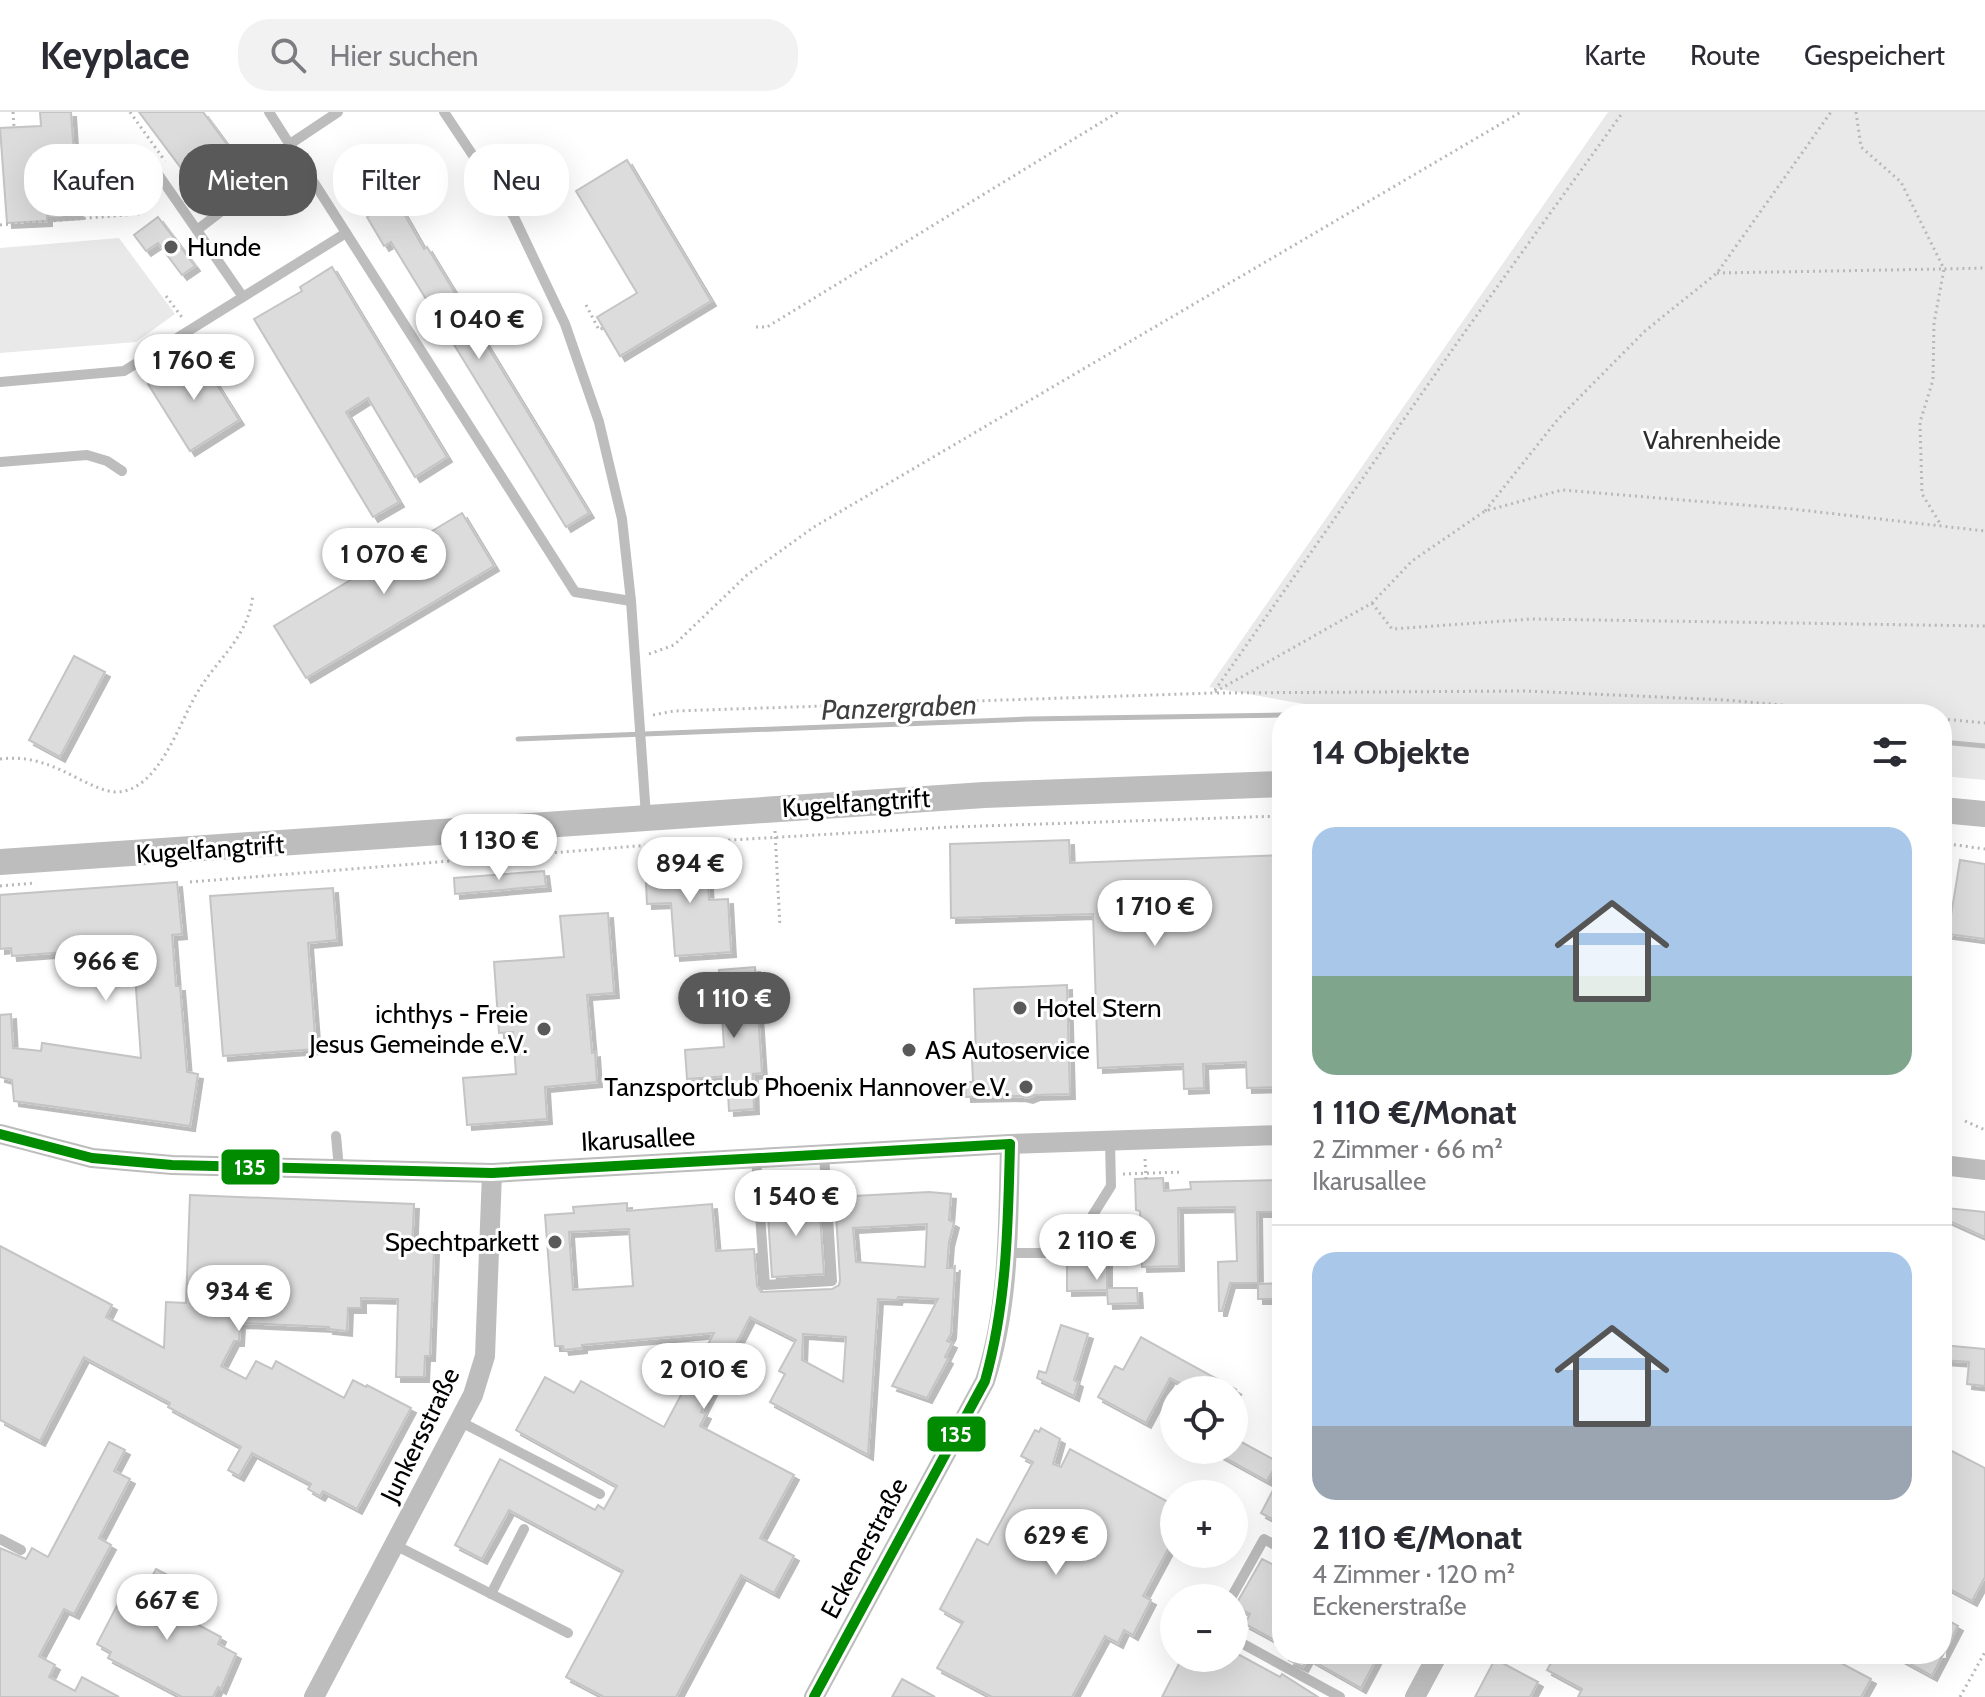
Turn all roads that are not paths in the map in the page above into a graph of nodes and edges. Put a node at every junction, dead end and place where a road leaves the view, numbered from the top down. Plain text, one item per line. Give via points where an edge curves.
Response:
1 (269, 112) edge
2 (338, 112) edge
3 (444, 112) edge
4 (290, 144) joint
5 (163, 182) edge
6 (317, 187) edge
7 (215, 216) edge
8 (197, 230) junction
9 (346, 233) junction
10 (243, 297) junction
11 (0, 382) edge
12 (0, 462) edge
13 (122, 471) dead end
14 (631, 601) junction
15 (1272, 784) edge
16 (1952, 811) edge
17 (1985, 814) edge
18 (646, 816) junction
19 (0, 862) edge
20 (0, 1134) edge
21 (1272, 1135) edge
22 (336, 1136) dead end
23 (1110, 1141) junction
24 (1010, 1144) junction
25 (824, 1154) junction
26 (756, 1158) junction
27 (1952, 1166) edge
28 (339, 1169) junction
29 (1985, 1170) edge
30 (492, 1173) junction
31 (1007, 1253) junction
32 (461, 1422) junction
33 (600, 1494) dead end
34 (524, 1529) dead end
35 (0, 1539) edge
36 (1272, 1543) edge
37 (395, 1545) junction
38 (21, 1550) dead end
39 (1239, 1584) edge
40 (491, 1594) junction
41 (568, 1633) dead end
42 (1248, 1647) edge
43 (1272, 1660) edge
44 (1280, 1664) edge
45 (1433, 1664) edge
46 (314, 1697) edge
47 (814, 1697) edge
48 (1340, 1697) edge
49 (1415, 1697) edge

1 - 4 lane
2 - 4 lane
3 - 14 lane via 514,217 565,324 599,422 622,519
5 - 8 lane
6 - 9 lane
7 - 8 lane
8 - 10 lane
9 - 10 lane
9 - 14 lane via 575,592
10 - 11 lane via 124,371
12 - 13 lane via 87,455
14 - 18 lane
15 - 18 street, Kugelfangtrift via 999,794
16 - 17 street
18 - 19 street, Kugelfangtrift
20 - 28 street, Ikarusallee via 92,1158
21 - 23 street, Ikarusallee
22 - 28 lane
23 - 24 street, Ikarusallee
23 - 31 lane via 1111,1186 1069,1253
24 - 25 street, Ikarusallee
24 - 31 street, Eckenerstraße
25 - 26 street, Ikarusallee
25 - 26 lane via 832,1281 765,1285
26 - 30 street, Ikarusallee
27 - 29 street
28 - 30 street, Ikarusallee
30 - 32 street, Junkersstraße via 485,1356
31 - 47 street, Eckenerstraße via 998,1342 985,1381
32 - 33 lane
32 - 37 street, Junkersstraße
34 - 40 lane
35 - 38 lane
36 - 39 lane via 1264,1539
37 - 40 lane
37 - 46 street, Junkersstraße
40 - 41 lane
42 - 43 lane
44 - 48 lane
45 - 49 street

